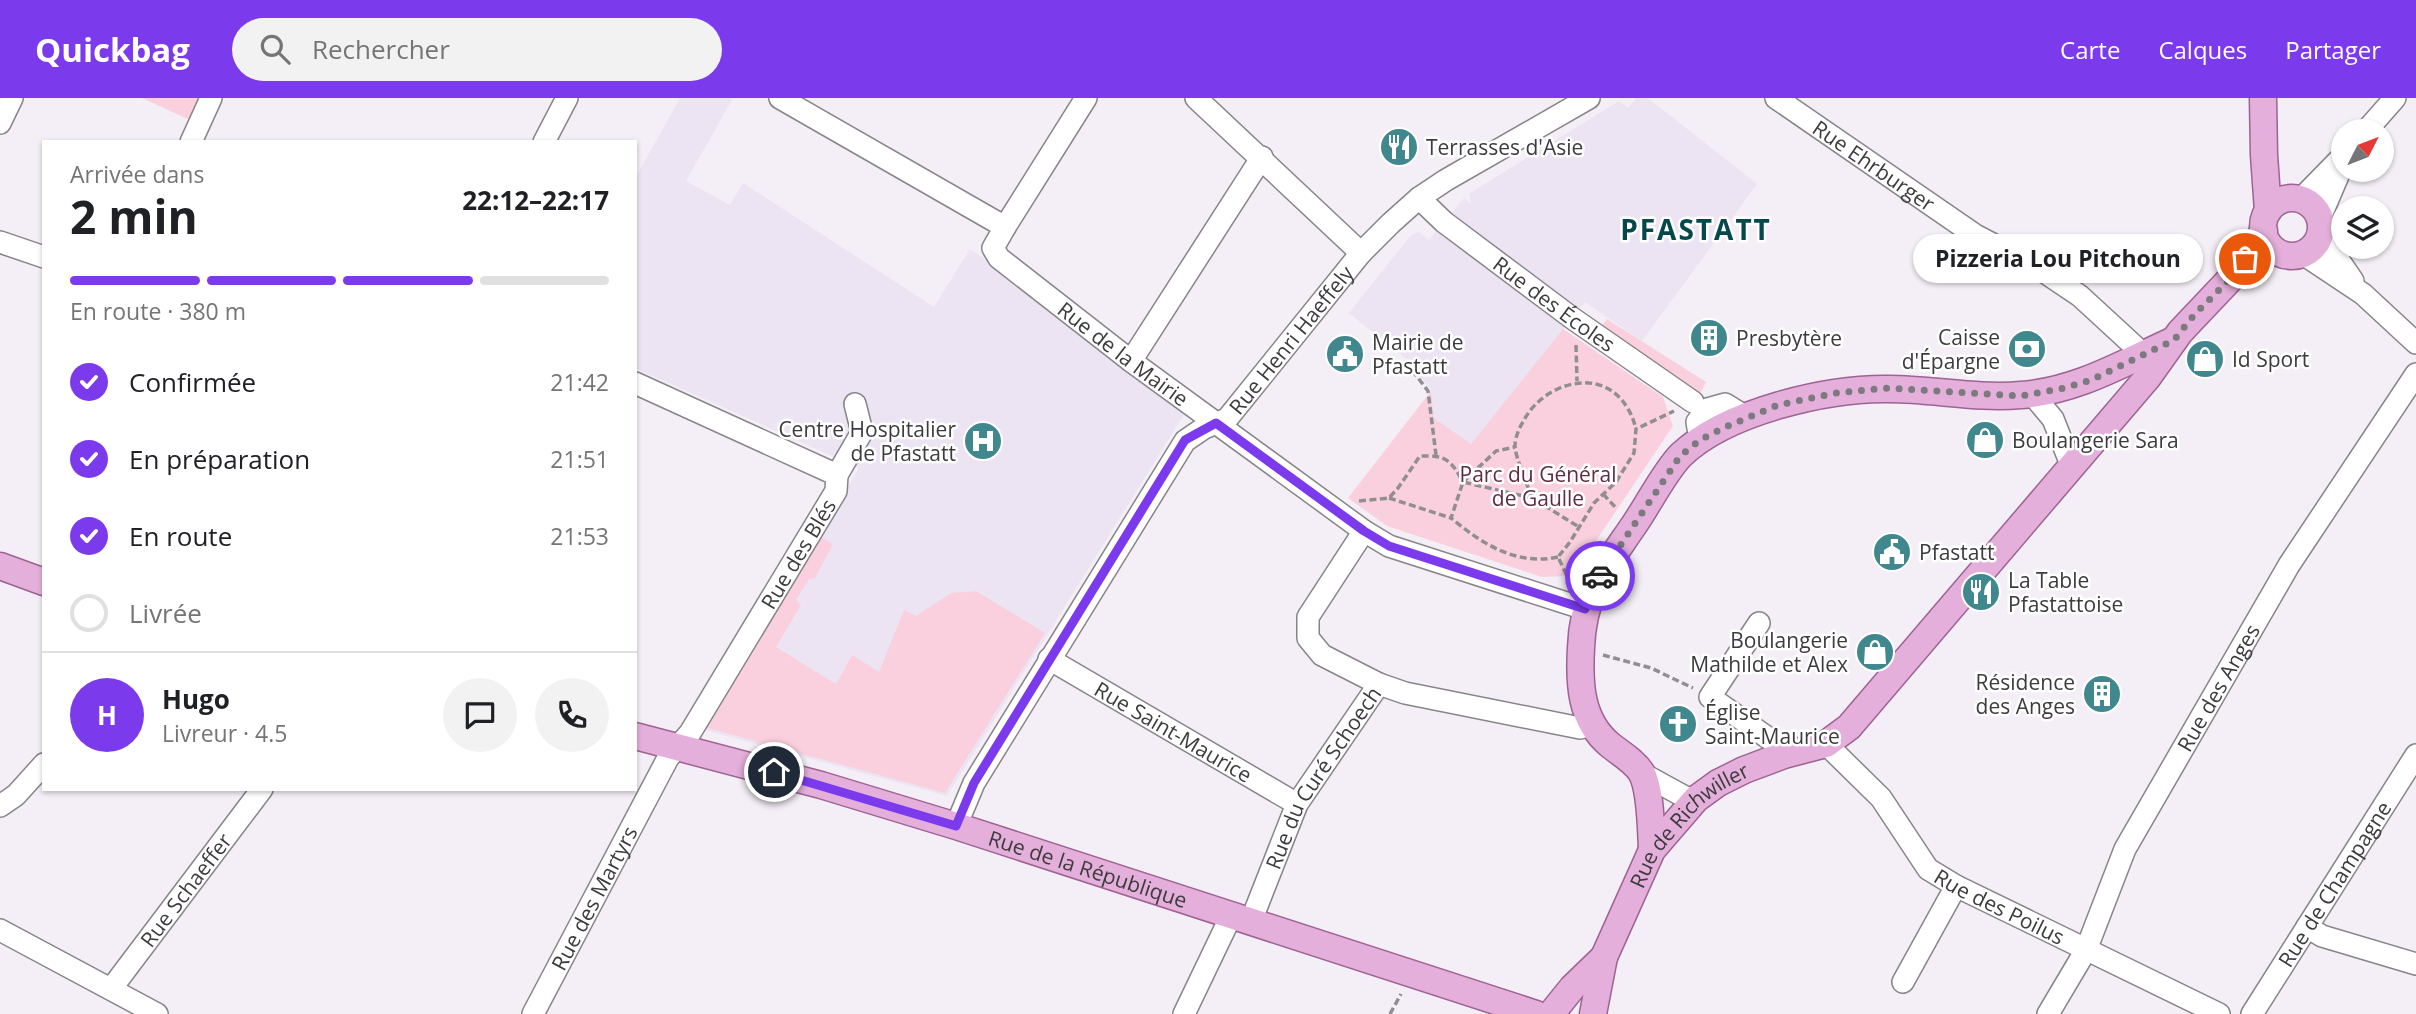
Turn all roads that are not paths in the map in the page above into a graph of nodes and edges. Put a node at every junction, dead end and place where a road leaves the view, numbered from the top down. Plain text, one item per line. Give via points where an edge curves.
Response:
1 (12, 98) edge
2 (211, 98) edge
3 (567, 98) edge
4 (780, 98) edge
5 (1086, 98) edge
6 (1196, 98) edge
7 (1589, 98) edge
8 (1776, 98) edge
9 (2395, 98) edge
10 (1562, 105) edge
11 (2264, 110) edge
12 (2377, 119) edge
13 (0, 123) edge
14 (192, 140) edge
15 (545, 140) edge
16 (1262, 158) junction
17 (2331, 167) edge
18 (2336, 182) edge
19 (1419, 198) junction
20 (2296, 199) junction
21 (2266, 221) junction
22 (2320, 226) junction
23 (1005, 227) junction
24 (0, 242) edge
25 (1361, 253) junction
26 (2292, 254) junction
27 (42, 256) edge
28 (2234, 275) junction
29 (2363, 294) junction
30 (2174, 340) junction
31 (2416, 342) edge
32 (2143, 354) junction
33 (1130, 361) junction
34 (2416, 374) edge
35 (637, 384) edge
36 (2032, 394) junction
37 (1690, 400) road end
38 (855, 404) dead end
39 (1216, 423) junction
40 (2072, 467) junction
41 (837, 475) junction
42 (1364, 531) junction
43 (0, 566) edge
44 (42, 581) edge
45 (1585, 609) junction
46 (1759, 623) dead end
47 (1049, 659) junction
48 (1379, 684) junction
49 (1591, 725) junction
50 (637, 736) edge
51 (1826, 744) junction
52 (679, 746) junction
53 (1784, 755) junction
54 (2416, 755) edge
55 (42, 766) edge
56 (1643, 774) junction
57 (260, 791) edge
58 (1696, 799) junction
59 (1297, 804) junction
60 (0, 806) edge
61 (956, 826) junction
62 (1652, 850) junction
63 (1956, 886) junction
64 (1241, 918) junction
65 (2307, 926) junction
66 (0, 930) edge
67 (2086, 950) junction
68 (1604, 957) junction
69 (2416, 964) edge
70 (1903, 982) dead end
71 (111, 989) junction
72 (158, 1014) edge
73 (533, 1014) edge
74 (1184, 1014) edge
75 (1536, 1014) edge
76 (1551, 1014) edge
77 (1593, 1014) edge
78 (2048, 1014) edge
79 (2219, 1014) edge
80 (2252, 1014) edge

1 - 13 street
2 - 14 street
3 - 15 street
4 - 23 street
5 - 23 street
6 - 16 street
7 - 10 street, Rue Henri Haeffely
8 - 32 street, Rue Ehrburger via 1975,235 2080,296
9 - 12 street
10 - 19 street, Rue Henri Haeffely
11 - 20 main road
11 - 21 main road
16 - 25 street
16 - 33 street
17 - 20 street
18 - 22 street
19 - 25 street, Rue Henri Haeffely
19 - 37 street, Rue des Écoles via 1444,222 1583,326
20 - 21 main road via 2283,200
20 - 22 main road via 2315,210
21 - 26 main road via 2273,249
21 - 28 main road, Rue de Richwiller
22 - 26 main road via 2317,243
22 - 29 street
23 - 33 street, Rue de la Mairie via 993,248 999,258
24 - 27 street
25 - 39 street, Rue Henri Haeffely via 1227,419
26 - 28 main road, Rue de Richwiller
26 - 29 street
28 - 30 main road, Rue de Richwiller
29 - 31 street
30 - 32 main road
30 - 40 main road, Rue de Richwiller
32 - 36 main road via 2091,380
33 - 39 street, Rue de la Mairie
34 - 67 street, Rue des Anges via 2288,565 2124,849
35 - 41 street, Rue des Blés
36 - 40 street via 2053,419
36 - 45 main road via 1862,390 1778,405 1746,417 1700,440 1680,456 1595,583
38 - 41 street via 862,432
39 - 42 street, Rue de la Mairie
39 - 47 street, Rue Henri Haeffely via 1185,440
40 - 51 main road, Rue de Richwiller via 1849,727
41 - 52 street, Rue des Blés via 836,491
42 - 45 street, Rue de la Mairie via 1389,546
42 - 48 street via 1308,617 1308,638 1322,655
43 - 44 main road
45 - 49 main road via 1582,697
46 - 53 street via 1710,697
47 - 59 street, Rue Saint-Maurice
47 - 61 street, Rue Henri Haeffely via 974,783
48 - 49 street, Rue du Curé Schoech via 1580,728
48 - 59 street, Rue du Curé Schoech
49 - 56 main road
50 - 52 main road, Rue de la République
51 - 53 main road, Rue de Richwiller
51 - 63 street, Rue des Poilus via 1881,797 1928,869
52 - 61 main road, Rue de la République
52 - 73 street, Rue des Martyrs via 668,758
53 - 58 main road, Rue de Richwiller via 1718,783
54 - 65 street, Rue de Champagne
55 - 60 street
56 - 58 street
56 - 62 main road
57 - 71 street, Rue Schaeffer
58 - 62 main road, Rue de Richwiller
59 - 64 street, Rue du Curé Schoech
61 - 64 main road, Rue de la République
62 - 68 main road, Rue de Richwiller
63 - 67 street, Rue des Poilus
63 - 70 street
64 - 74 street, Rue du Curé Schoech
64 - 75 main road, Rue de la République
65 - 69 street via 2322,936
65 - 80 street, Rue de Champagne
66 - 71 street
67 - 78 street, Rue des Anges
67 - 79 street, Rue des Poilus
68 - 76 main road, Rue de Richwiller
68 - 77 main road, Rue de Richwiller
71 - 72 street

